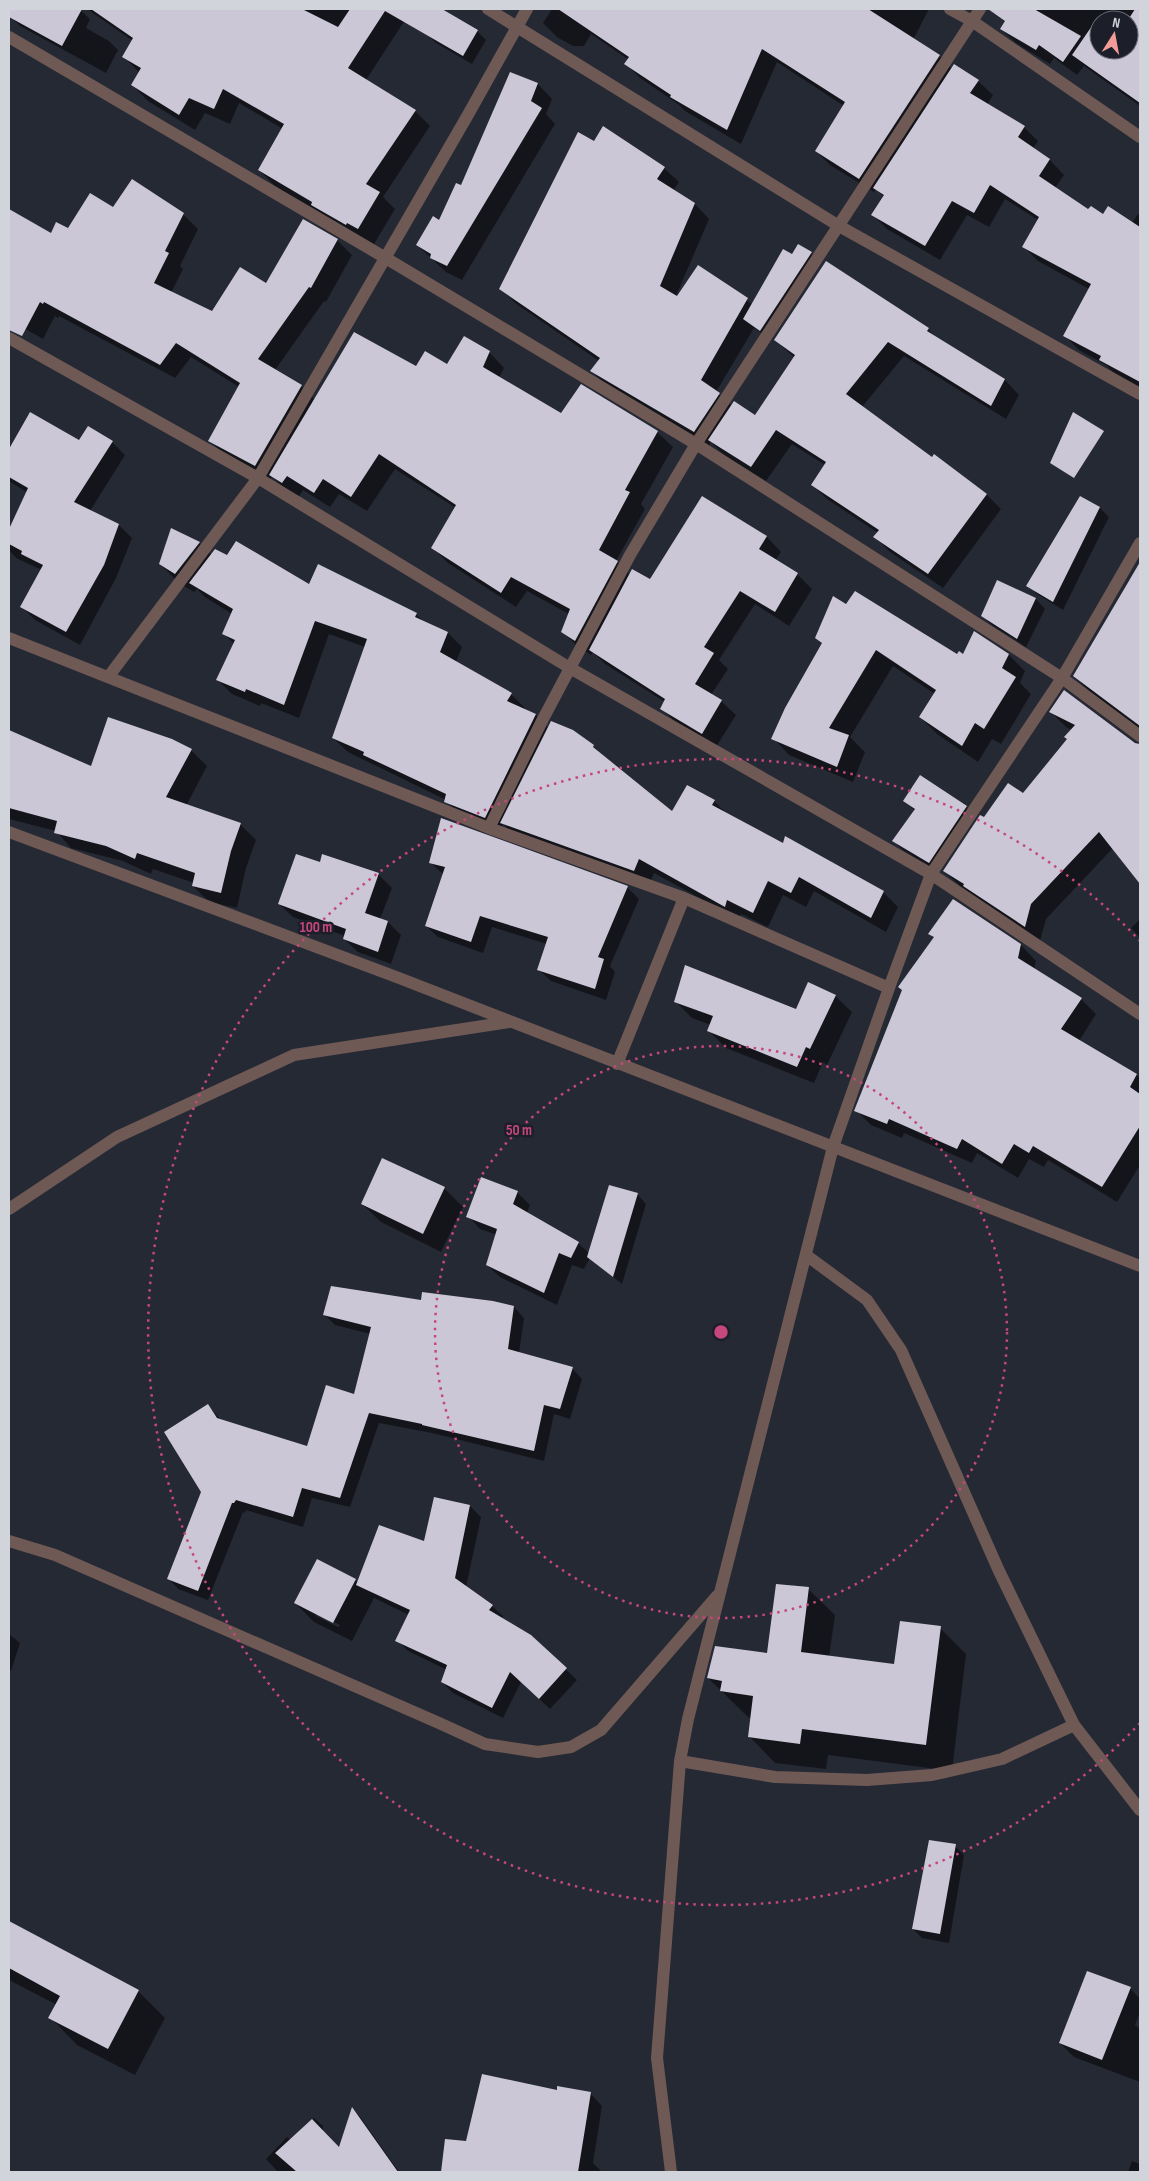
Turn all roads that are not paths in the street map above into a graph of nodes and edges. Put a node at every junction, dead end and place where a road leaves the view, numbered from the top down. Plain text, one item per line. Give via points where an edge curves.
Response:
1 (488, 9) edge
2 (527, 9) edge
3 (950, 9) edge
4 (980, 9) edge
5 (972, 21) junction
6 (517, 26) junction
7 (9, 37) edge
8 (1140, 137) edge
9 (839, 226) junction
10 (384, 257) junction
11 (9, 338) edge
12 (1140, 394) edge
13 (696, 444) junction
14 (258, 478) junction
15 (1140, 542) edge
16 (9, 638) edge
17 (570, 668) junction
18 (109, 676) junction
19 (1062, 678) junction
20 (1140, 736) edge
21 (489, 828) junction
22 (9, 832) edge
23 (932, 874) junction
24 (684, 898) junction
25 (888, 988) junction
26 (1140, 1014) edge
27 (510, 1022) junction
28 (617, 1064) junction
29 (833, 1147) junction
30 (9, 1209) edge
31 (806, 1255) junction
32 (1140, 1266) edge
33 (9, 1541) edge
34 (720, 1593) junction
35 (1074, 1725) junction
36 (680, 1761) junction
37 (1140, 1810) edge
38 (670, 2172) edge

1 - 6 street
2 - 6 street
3 - 5 street
4 - 5 street
5 - 8 street
5 - 9 street
6 - 9 street
6 - 10 street
7 - 10 street
9 - 12 street
9 - 13 street
10 - 13 street
10 - 14 street
11 - 14 street
13 - 17 street via 630,556
13 - 19 street
14 - 17 street
14 - 18 street
15 - 19 street
16 - 18 street
17 - 21 street
17 - 23 street
18 - 21 street
19 - 20 street
19 - 23 street
21 - 24 street
22 - 27 street
23 - 25 street
23 - 26 street
24 - 25 street
24 - 28 street
25 - 29 street
27 - 28 street
27 - 30 street via 294,1055 117,1137
28 - 29 street
29 - 31 street
29 - 32 street
31 - 34 street
31 - 35 street via 867,1300 901,1350 999,1571
33 - 34 street via 55,1555 485,1744 538,1752 571,1747 601,1730
34 - 36 street
35 - 36 street via 1002,1759 932,1775 867,1780 775,1777
35 - 37 street
36 - 38 street via 657,2058

